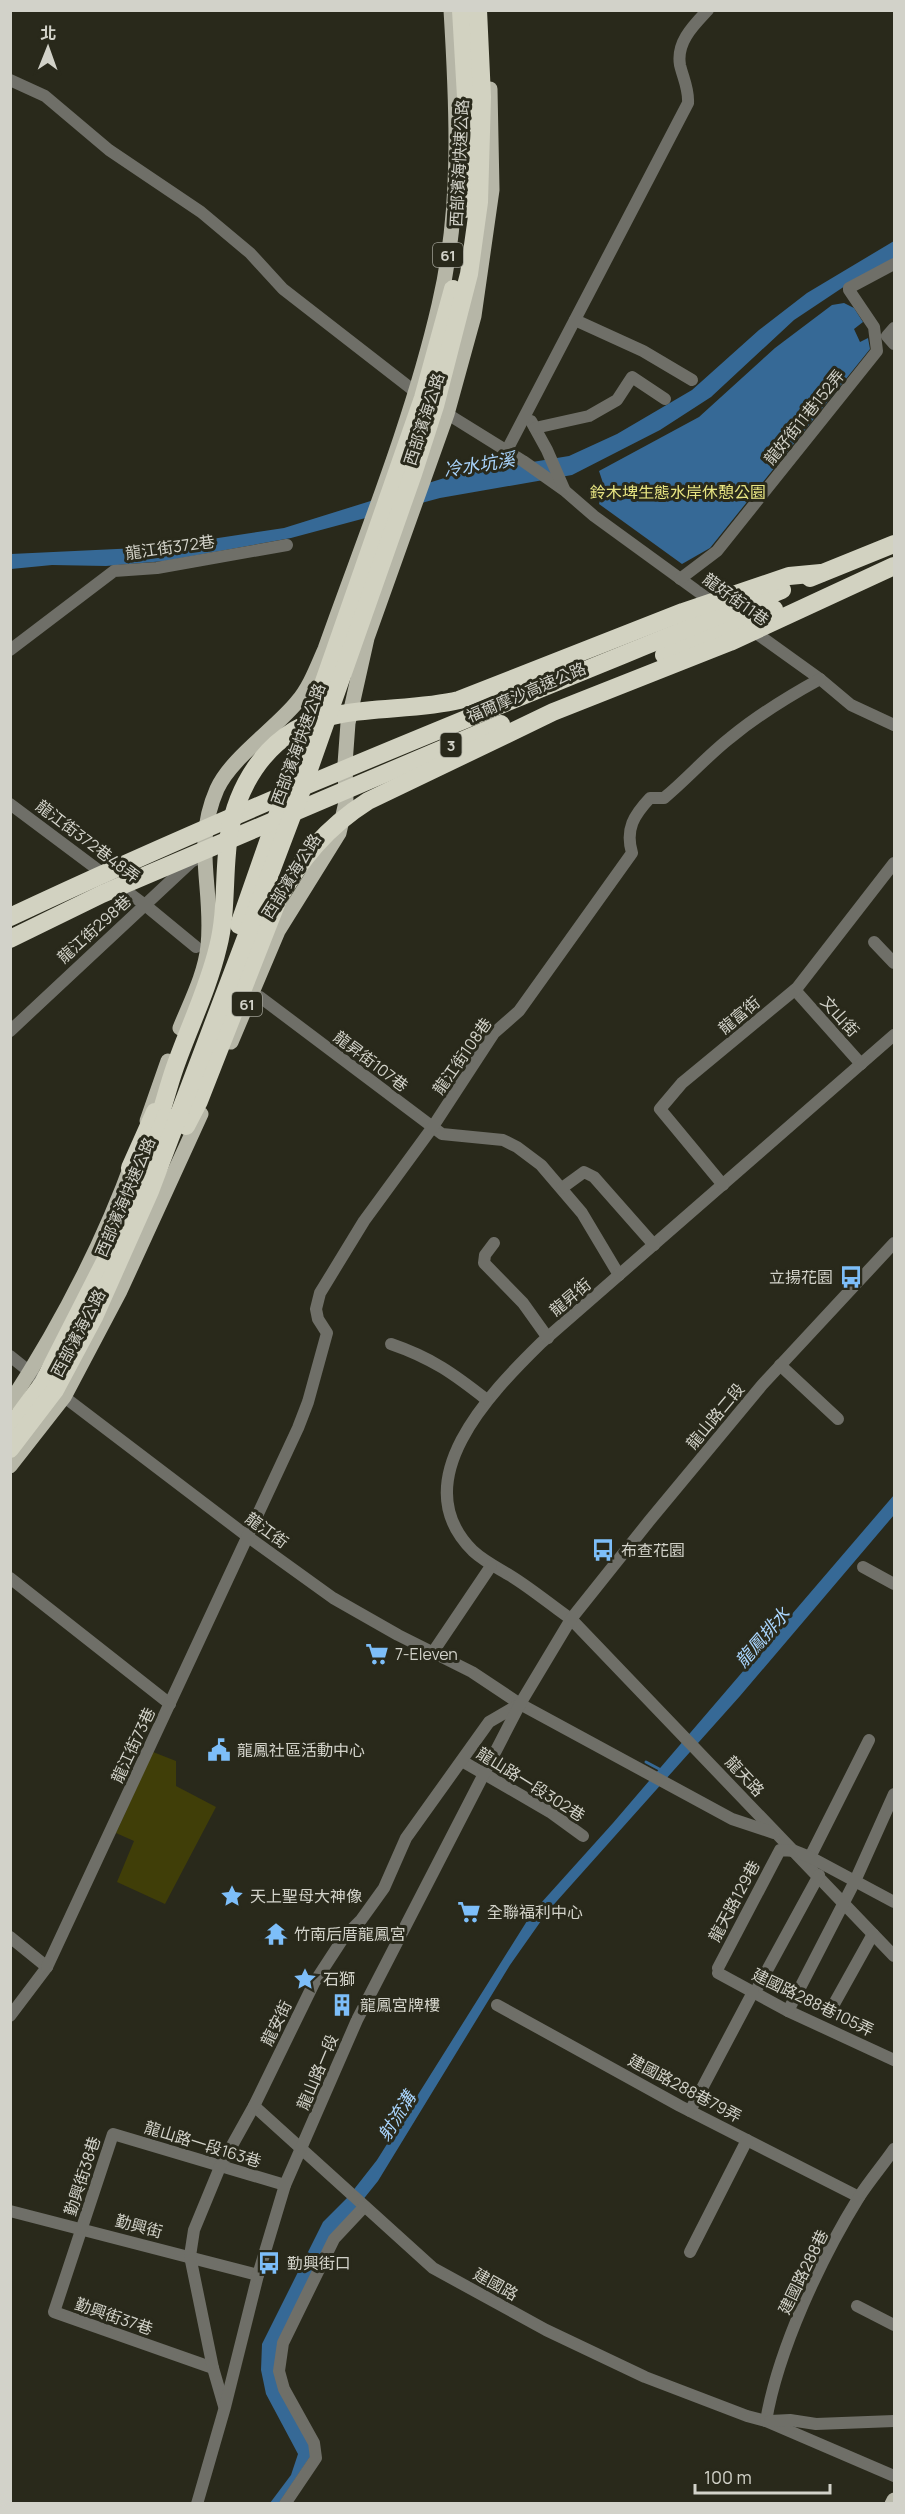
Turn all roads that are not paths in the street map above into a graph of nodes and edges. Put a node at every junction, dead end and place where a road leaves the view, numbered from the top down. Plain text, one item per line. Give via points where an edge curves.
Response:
1 (451, 10) edge
2 (461, 10) edge
3 (478, 10) edge
4 (487, 10) edge
5 (708, 10) edge
6 (10, 80) edge
7 (894, 264) edge
8 (575, 320) junction
9 (894, 328) edge
10 (894, 344) edge
11 (692, 380) dead end
12 (665, 399) dead end
13 (430, 403) junction
14 (527, 413) junction
15 (535, 428) junction
16 (507, 450) junction
17 (561, 486) junction
18 (402, 522) junction
19 (370, 537) junction
20 (894, 544) edge
21 (287, 545) dead end
22 (894, 558) edge
23 (894, 566) edge
24 (821, 573) junction
25 (680, 579) junction
26 (10, 650) edge
27 (820, 679) junction
28 (894, 725) edge
29 (10, 804) edge
30 (203, 856) junction
31 (894, 863) edge
32 (145, 905) junction
33 (10, 917) edge
34 (10, 939) edge
35 (874, 942) dead end
36 (196, 947) dead end
37 (894, 963) edge
38 (795, 990) junction
39 (260, 997) dead end
40 (10, 1031) edge
41 (894, 1035) edge
42 (861, 1064) junction
43 (432, 1128) junction
44 (140, 1179) junction
45 (723, 1185) junction
46 (562, 1188) junction
47 (494, 1243) dead end
48 (894, 1243) edge
49 (654, 1245) junction
50 (619, 1275) junction
51 (548, 1338) junction
52 (391, 1344) dead end
53 (10, 1356) edge
54 (780, 1365) junction
55 (48, 1385) junction
56 (487, 1400) junction
57 (10, 1402) edge
58 (837, 1419) dead end
59 (10, 1428) edge
60 (10, 1449) edge
61 (10, 1466) edge
62 (247, 1536) junction
63 (491, 1566) junction
64 (863, 1567) dead end
65 (10, 1578) edge
66 (894, 1584) edge
67 (571, 1619) junction
68 (433, 1652) junction
69 (170, 1704) junction
70 (520, 1704) junction
71 (869, 1740) dead end
72 (462, 1761) junction
73 (485, 1773) junction
74 (894, 1794) edge
75 (776, 1834) junction
76 (583, 1836) dead end
77 (795, 1851) junction
78 (810, 1857) junction
79 (819, 1875) junction
80 (855, 1881) junction
81 (844, 1902) junction
82 (894, 1902) edge
83 (873, 1934) junction
84 (10, 1937) edge
85 (894, 1956) edge
86 (47, 1967) junction
87 (718, 1970) joint
88 (756, 1989) junction
89 (834, 2004) dead end
90 (497, 2005) dead end
91 (788, 2011) junction
92 (10, 2016) edge
93 (894, 2060) edge
94 (254, 2106) junction
95 (690, 2111) junction
96 (113, 2134) joint
97 (747, 2140) junction
98 (894, 2149) edge
99 (301, 2151) junction
100 (220, 2167) junction
101 (285, 2185) junction
102 (859, 2197) junction
103 (363, 2206) junction
104 (10, 2211) edge
105 (82, 2228) junction
106 (690, 2252) dead end
107 (190, 2256) junction
108 (258, 2275) junction
109 (857, 2306) dead end
110 (894, 2325) edge
111 (213, 2368) junction
112 (225, 2407) junction
113 (766, 2421) junction
114 (894, 2421) edge
115 (894, 2475) edge
116 (197, 2504) edge
117 (285, 2504) edge

1 - 13 main road, 西部濱海公路 / 61 via 458,146
2 - 13 highway, 西部濱海快速公路 / 61 via 467,199 457,274
3 - 13 highway, 西部濱海快速公路 / 61 via 482,97 479,202 470,274
4 - 13 main road, 西部濱海公路 / 61 via 492,190 474,316
5 - 8 street via 681,48 688,103
6 - 13 street, 龍好街11巷 via 45,96 109,150 201,212 250,253 283,288
7 - 25 street, 龍好街11巷152弄 via 849,288 874,327 877,351 717,551
8 - 11 street via 643,351
8 - 14 street
9 - 10 street via 888,336
12 - 15 street via 632,377 617,400 589,417
13 - 16 street, 龍好街11巷
13 - 18 highway, 西部濱海快速公路 / 61 via 420,472
13 - 19 highway, 西部濱海快速公路 / 61 via 388,486
14 - 15 street
14 - 16 street
15 - 17 street
16 - 17 street, 龍好街11巷
17 - 25 street, 龍好街11巷 via 594,516
18 - 44 highway, 西部濱海快速公路 / 61 via 301,792
18 - 55 main road, 西部濱海公路 / 61 via 355,684 346,743 346,802 339,833 278,931 172,1180 120,1291
19 - 30 main road, 西部濱海公路 / 61 via 325,649 299,700 240,758 218,786 208,815
19 - 44 highway, 西部濱海快速公路 / 61 via 214,997
20 - 24 highway, 福爾摩沙高速公路 / 3
21 - 26 street, 龍江街372巷 via 157,568 114,571
22 - 34 highway, 福爾摩沙高速公路 / 3 via 102,894
23 - 44 highway via 730,642 553,712 347,814 325,833 290,877 199,1101
24 - 33 highway, 福爾摩沙高速公路 / 3 via 431,733
24 - 44 highway via 789,576 683,612 459,700 316,720 280,740 257,765 239,797 227,851 218,947
25 - 27 street, 龍好街11巷
27 - 28 street, 龍好街11巷 via 851,705
27 - 43 street, 龍江街108巷 via 729,738 664,798 650,798 637,813 629,827 632,852 519,1011 494,1033
29 - 32 street, 龍江街372巷48弄
30 - 32 street, 龍江街298巷 via 191,862
30 - 44 main road, 西部濱海公路 / 61 via 208,947
31 - 38 street, 龍富街
32 - 36 street
32 - 40 street, 龍江街298巷
35 - 37 street
38 - 42 street, 文山街
38 - 45 street, 龍富街 via 682,1083 660,1109
39 - 43 street, 龍昇街107巷
41 - 42 street, 龍昇街
42 - 45 street, 龍昇街
43 - 46 street, 龍昇街107巷 via 442,1134 503,1140 541,1165
43 - 62 street, 龍江街108巷 via 364,1221 320,1293 316,1310 327,1333 309,1402
44 - 55 main road, 西部濱海公路 / 61 via 98,1249
44 - 55 highway, 西部濱海快速公路 / 61 via 94,1317
45 - 49 street, 龍昇街
46 - 49 street via 584,1172 594,1177
46 - 50 street, 龍昇街107巷 via 582,1213
47 - 51 street via 484,1263 523,1303
48 - 54 street, 龍山路二段
49 - 50 street, 龍昇街
50 - 51 street, 龍昇街
51 - 56 street, 龍昇街
52 - 56 street via 448,1370
53 - 55 street, 龍江街
54 - 58 street
54 - 67 street, 龍山路二段
55 - 57 main road, 西部濱海公路 / 61
55 - 59 highway, 西部濱海快速公路 / 61
55 - 60 highway, 西部濱海快速公路 / 61
55 - 61 main road, 西部濱海公路 / 61
55 - 62 street, 龍江街
56 - 63 street, 龍昇街 via 456,1453 446,1484 448,1512 460,1536
62 - 68 street, 龍江街 via 333,1598
62 - 69 street, 龍江街73巷
63 - 67 street, 龍昇街
63 - 68 street
64 - 66 street
65 - 69 street
67 - 70 street, 龍山路一段
67 - 75 street, 龍天路
68 - 70 street, 龍江街
69 - 86 street, 龍江街73巷
70 - 72 street, 龍安街 via 489,1722
70 - 73 street, 龍山路一段
70 - 75 street, 龍江街 via 732,1819
71 - 78 street
72 - 73 street, 龍山路一段302巷
72 - 94 street, 龍安街 via 406,1838 373,1904 344,1937 314,1983
73 - 76 street, 龍山路一段302巷
73 - 99 street, 龍山路一段 via 357,2020
74 - 80 street
75 - 77 street, 龍天路
77 - 78 street
77 - 79 street, 龍天路
77 - 87 street, 龍天路129巷 via 780,1850
78 - 80 street
79 - 81 street, 龍天路
79 - 88 street
80 - 81 street
80 - 82 street
81 - 83 street, 龍天路
81 - 91 street
83 - 85 street, 龍天路
83 - 89 street
84 - 86 street
86 - 92 street, 龍江街73巷
87 - 88 street, 建國路288巷105弄
88 - 91 street, 建國路288巷105弄
88 - 95 street
90 - 95 street, 建國路288巷79弄
91 - 93 street, 建國路288巷105弄
94 - 99 street, 建國路
94 - 100 street, 龍安街
95 - 97 street, 建國路288巷79弄
96 - 100 street, 龍山路一段163巷
96 - 105 street, 勤興街38巷
97 - 102 street, 建國路288巷79弄
97 - 106 street
98 - 102 street, 建國路288巷
99 - 101 street, 龍山路一段
99 - 103 street, 建國路
100 - 101 street, 龍山路一段163巷
100 - 107 street, 龍安街 via 194,2230
101 - 108 street, 龍山路一段
102 - 113 street, 建國路288巷 via 790,2337 772,2389
103 - 113 street, 建國路 via 433,2268 546,2330 645,2377
103 - 117 street via 334,2239 283,2343 279,2371 284,2389 314,2443 316,2458
104 - 105 street, 勤興街
105 - 107 street, 勤興街
105 - 111 street, 勤興街37巷 via 54,2312
107 - 108 street, 勤興街
107 - 111 street, 龍安街
108 - 112 street, 龍山路一段
109 - 110 street
111 - 112 street, 龍安街
112 - 116 street, 龍山路一段
113 - 114 street, 建國路
113 - 115 street, 建國路

